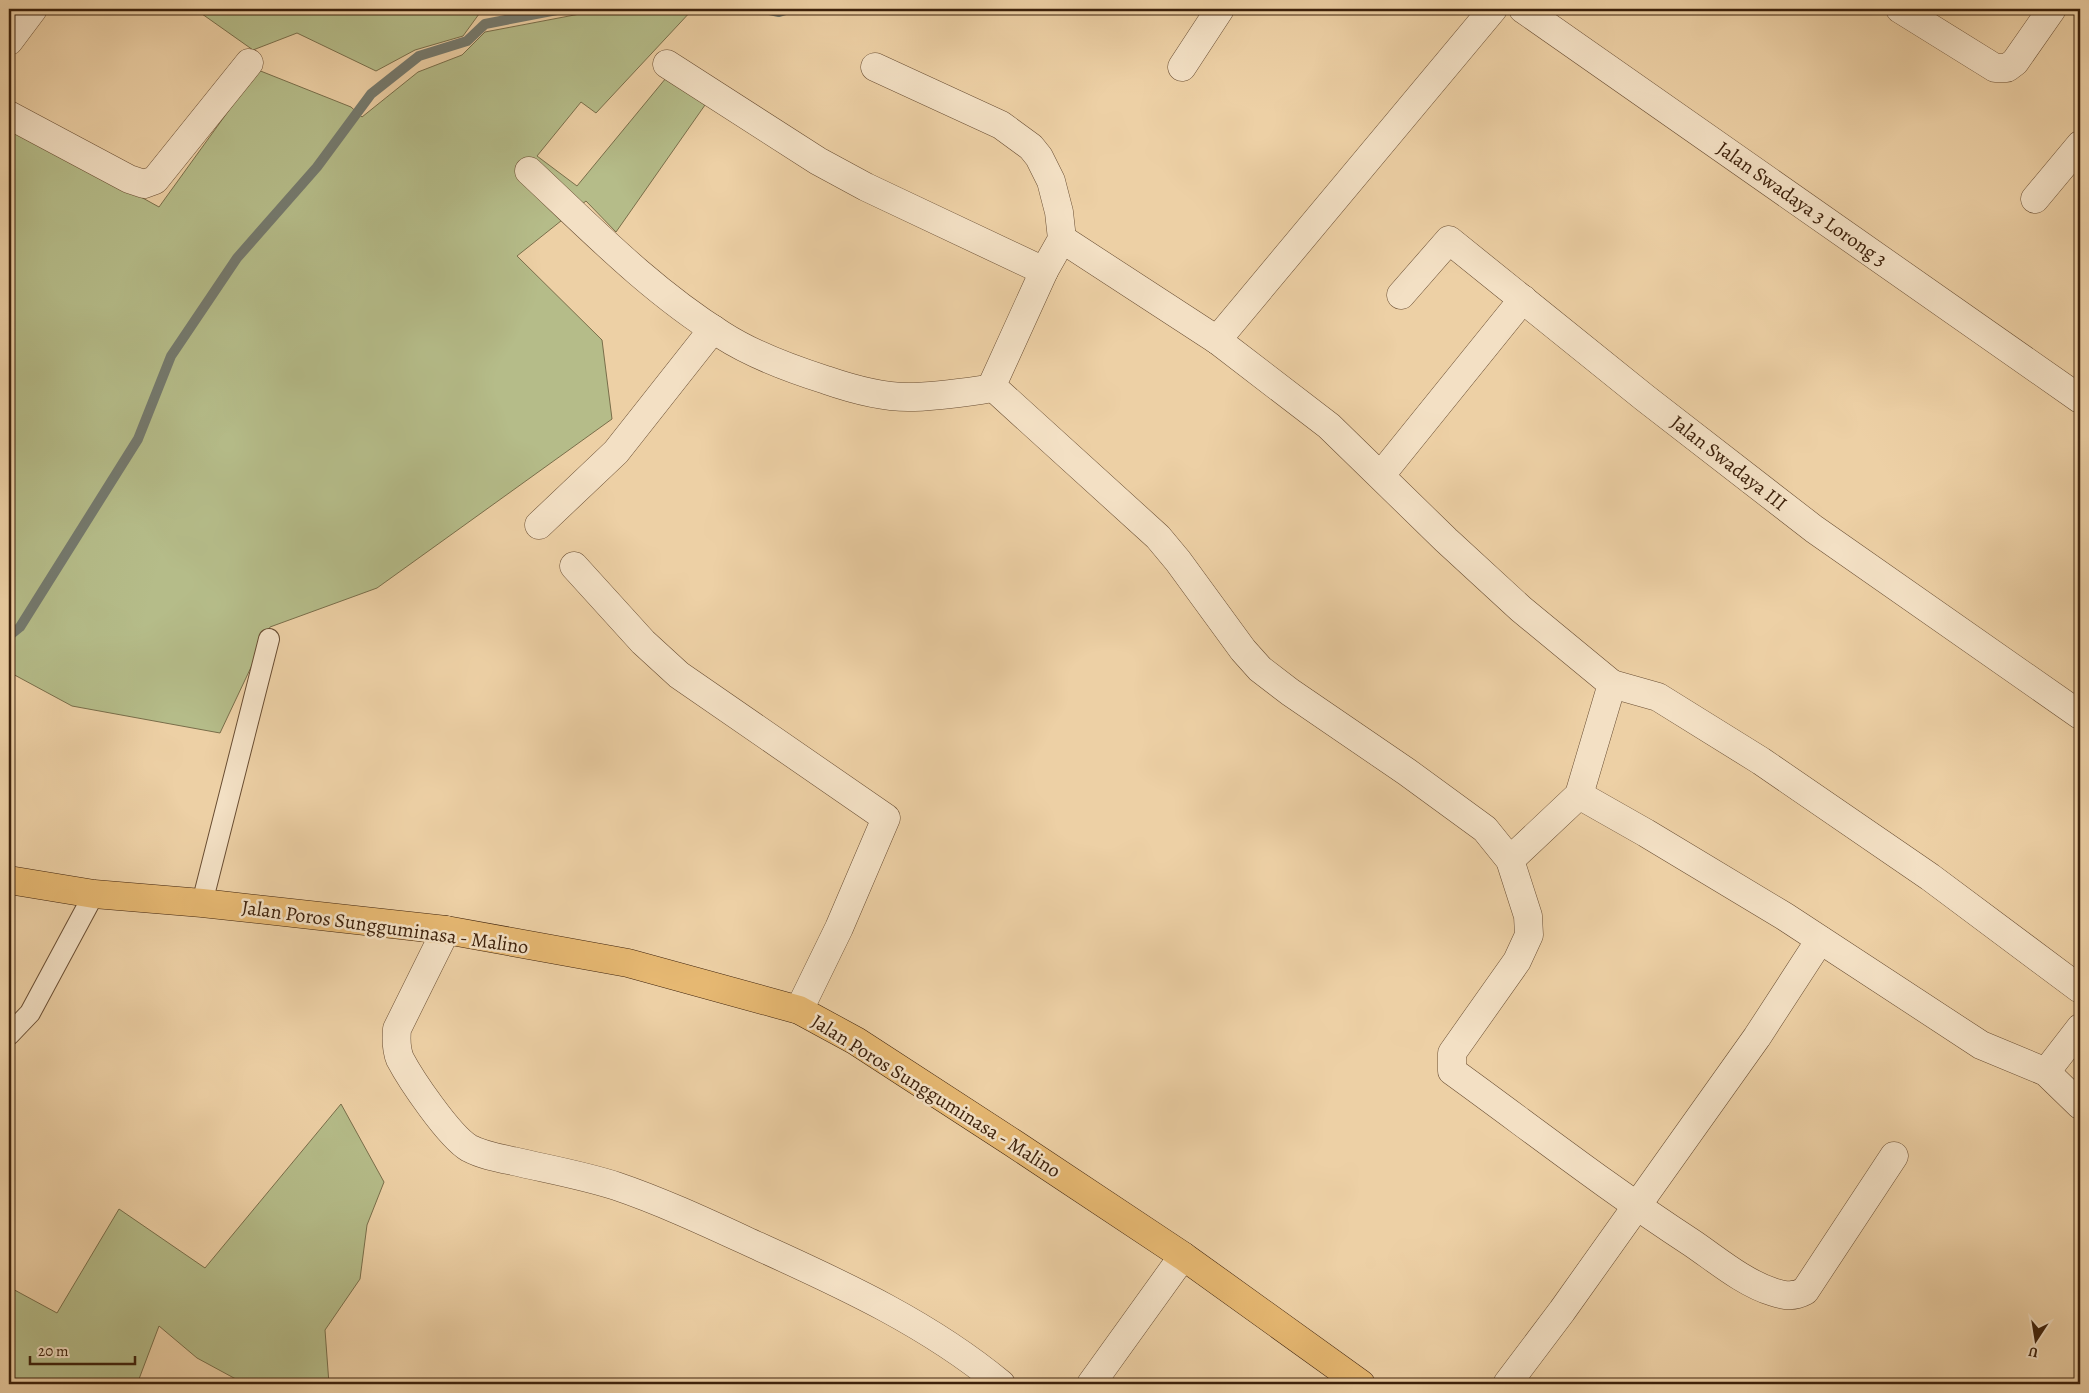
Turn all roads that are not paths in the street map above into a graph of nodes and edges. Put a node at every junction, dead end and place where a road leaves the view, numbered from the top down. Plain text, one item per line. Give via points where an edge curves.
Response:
1 (33, 9) edge
2 (1220, 9) edge
3 (1493, 9) edge
4 (1523, 9) edge
5 (1900, 9) edge
6 (2052, 9) edge
7 (9, 41) edge
8 (250, 63) dead end
9 (667, 64) dead end
10 (875, 67) dead end
11 (1182, 67) dead end
12 (9, 115) edge
13 (2080, 145) edge
14 (528, 171) dead end
15 (2035, 199) dead end
16 (1062, 240) junction
17 (1044, 271) junction
18 (1401, 295) dead end
19 (1523, 300) junction
20 (713, 329) junction
21 (1217, 340) junction
22 (994, 388) junction
23 (2080, 399) edge
24 (1382, 475) junction
25 (539, 525) dead end
26 (574, 566) dead end
27 (269, 639) dead end
28 (1612, 684) junction
29 (2080, 715) edge
30 (1579, 795) junction
31 (1510, 860) junction
32 (9, 880) edge
33 (94, 894) junction
34 (202, 903) junction
35 (446, 930) junction
36 (1820, 940) junction
37 (2080, 989) edge
38 (800, 1010) junction
39 (2080, 1028) edge
40 (9, 1035) edge
41 (2046, 1072) junction
42 (2080, 1105) edge
43 (1894, 1156) dead end
44 (1637, 1208) junction
45 (1183, 1256) junction
46 (1001, 1384) edge
47 (1091, 1384) edge
48 (1361, 1384) edge
49 (1507, 1384) edge

1 - 7 street
2 - 11 street
3 - 21 street
4 - 23 street, Jalan Swadaya 3 Lorong 3
5 - 6 street via 1995,68 2015,62
8 - 12 street via 155,180 144,184
9 - 17 street via 818,161
10 - 16 street via 1001,125 1031,147 1051,181
13 - 15 street
14 - 20 street via 649,282
16 - 17 street
16 - 21 street
17 - 22 street via 994,381
18 - 19 street, Jalan Swadaya III via 1449,240
19 - 24 street
19 - 29 street, Jalan Swadaya III via 1814,528
20 - 22 street via 796,370 874,394 907,397
20 - 25 street via 616,452
21 - 24 street via 1329,426
22 - 31 street via 1158,537 1260,668 1485,829
24 - 28 street via 1521,609
26 - 38 street via 643,642 679,675 886,818
27 - 34 lane
28 - 30 street
28 - 37 street via 1658,697 1761,761 1922,872
30 - 31 street
30 - 36 street
31 - 44 street via 1528,916 1529,935 1517,960 1452,1053 1452,1071
32 - 33 main road, Jalan Poros Sungguminasa - Malino
33 - 34 main road, Jalan Poros Sungguminasa - Malino
33 - 40 lane via 30,1013
34 - 35 main road, Jalan Poros Sungguminasa - Malino
35 - 38 main road, Jalan Poros Sungguminasa - Malino via 628,962
35 - 46 street via 397,1029 396,1043 400,1058 419,1088 459,1140 480,1153 623,1189 675,1208 805,1266 920,1326 970,1358
36 - 41 street via 1981,1046
36 - 44 street via 1757,1037
38 - 45 main road, Jalan Poros Sungguminasa - Malino via 856,1041
39 - 41 street
41 - 42 street
43 - 44 street via 1805,1291 1796,1296 1771,1292
44 - 49 street
45 - 47 street
45 - 48 main road, Jalan Poros Sungguminasa - Malino

